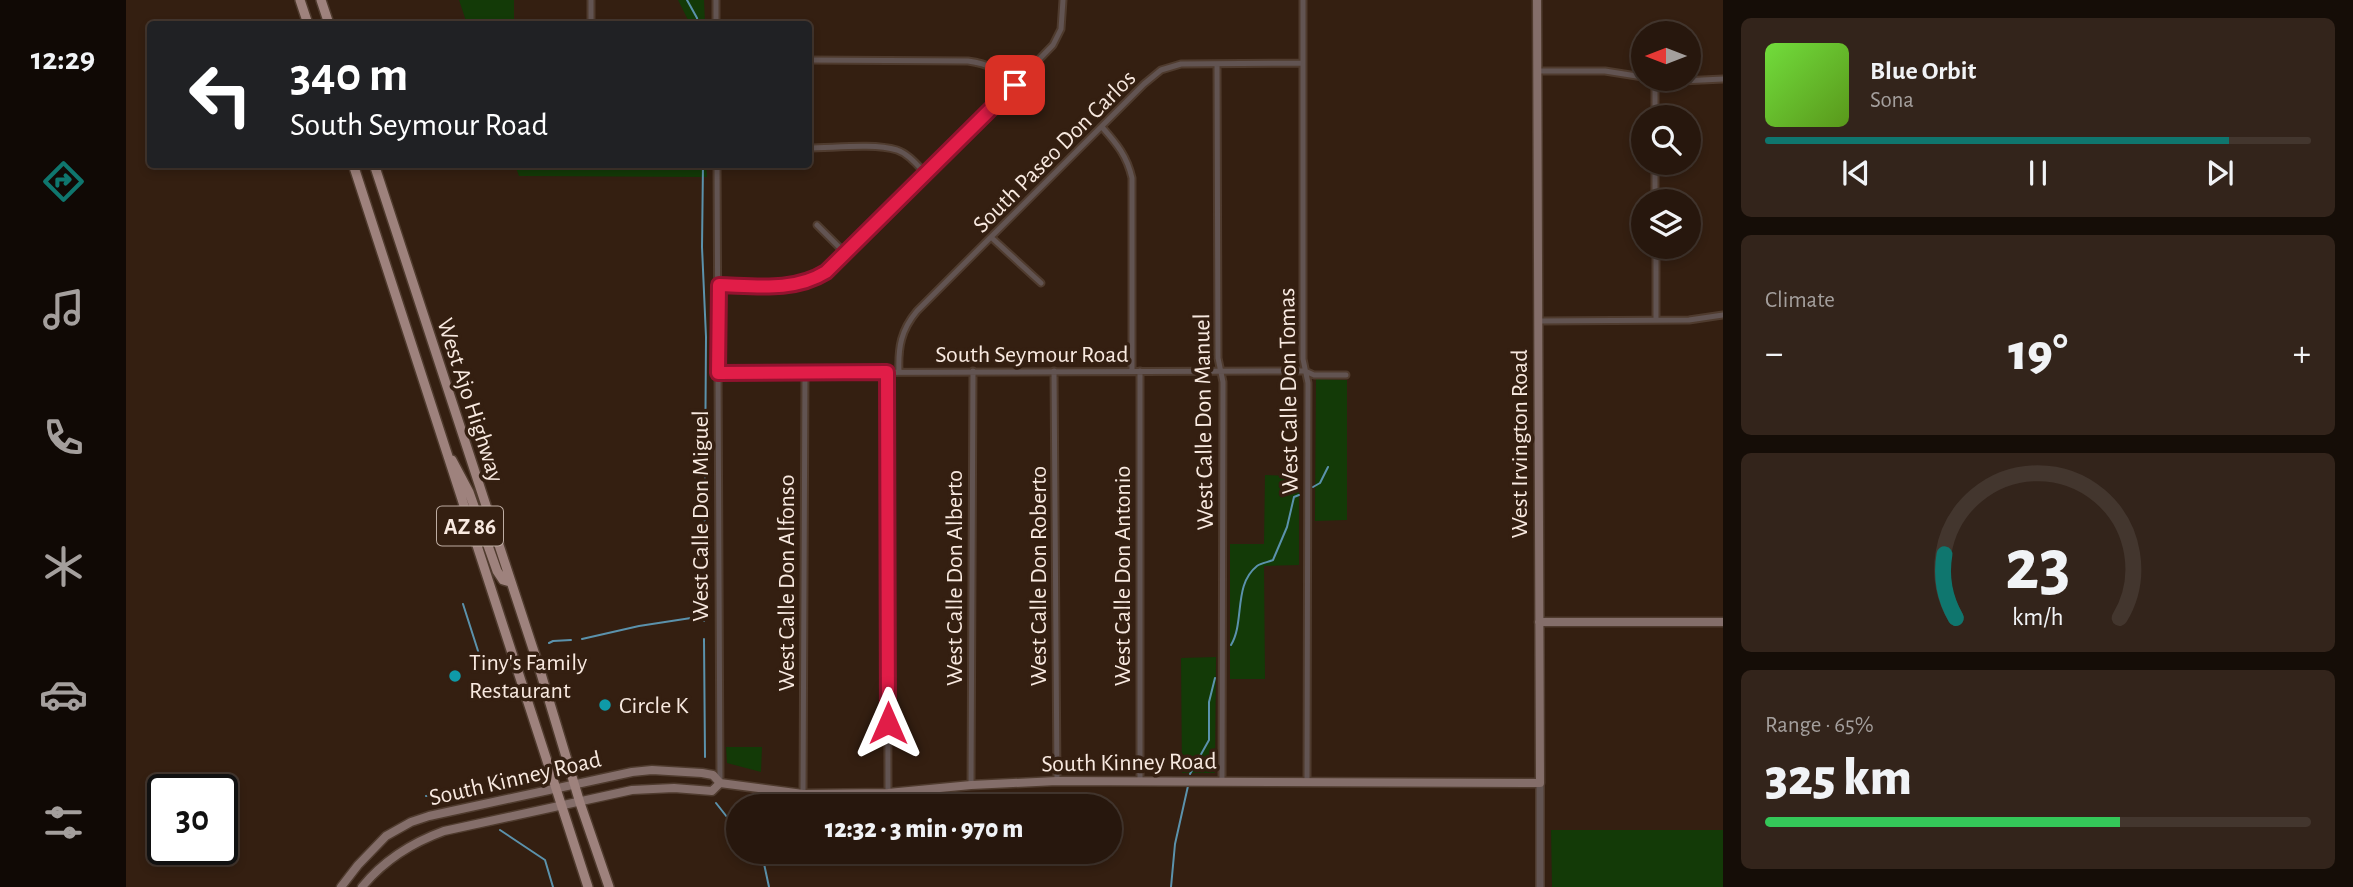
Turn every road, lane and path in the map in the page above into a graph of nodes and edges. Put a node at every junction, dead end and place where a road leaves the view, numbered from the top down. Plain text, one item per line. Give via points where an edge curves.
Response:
1 (300, 0) edge
2 (321, 0) edge
3 (591, 0) edge
4 (716, 0) edge
5 (1063, 0) edge
6 (1303, 0) edge
7 (1537, 0) edge
8 (307, 21) edge
9 (328, 21) edge
10 (591, 21) edge
11 (716, 21) edge
12 (812, 60) edge
13 (1303, 63) junction
14 (1217, 64) junction
15 (1537, 71) junction
16 (1631, 75) edge
17 (1723, 79) edge
18 (1701, 80) edge
19 (1015, 85) junction
20 (1102, 127) junction
21 (812, 148) edge
22 (355, 168) edge
23 (375, 168) edge
24 (717, 168) edge
25 (926, 175) junction
26 (817, 225) dead end
27 (992, 237) junction
28 (846, 254) junction
29 (1656, 259) edge
30 (1041, 283) dead end
31 (719, 285) junction
32 (1723, 315) edge
33 (1656, 319) junction
34 (1538, 321) junction
35 (1221, 370) junction
36 (1054, 371) junction
37 (1132, 371) junction
38 (1140, 371) junction
39 (1305, 371) junction
40 (805, 372) junction
41 (887, 372) junction
42 (899, 372) junction
43 (972, 372) junction
44 (718, 373) junction
45 (1346, 375) dead end
46 (445, 450) junction
47 (510, 582) junction
48 (1539, 622) junction
49 (1723, 622) edge
50 (1222, 780) junction
51 (1057, 781) junction
52 (1140, 781) junction
53 (1307, 782) junction
54 (574, 783) junction
55 (720, 783) junction
56 (1540, 783) junction
57 (971, 785) junction
58 (556, 787) junction
59 (888, 793) junction
60 (803, 794) junction
61 (580, 803) junction
62 (563, 807) junction
63 (341, 887) edge
64 (362, 887) edge
65 (588, 887) edge
66 (608, 887) edge
67 (1539, 887) edge

1 - 8 main road
2 - 9 main road
3 - 10 street
4 - 11 street
5 - 19 street via 1061,29 1054,45
6 - 13 street, West Calle Don Tomas
7 - 15 main road, West Irvington Road
12 - 19 street via 968,61 986,64
13 - 14 street, South Paseo Don Carlos
13 - 39 street, West Calle Don Tomas
14 - 20 street, South Paseo Don Carlos via 1181,64 1161,70
14 - 35 street, West Calle Don Manuel
15 - 16 street
15 - 34 main road, West Irvington Road
17 - 18 street
19 - 25 street
20 - 27 street, South Paseo Don Carlos
20 - 37 street via 1123,152 1132,178
21 - 25 street via 898,150
22 - 46 main road, West Ajo Highway / AZ 86
23 - 47 main road, West Ajo Highway / AZ 86
24 - 31 street, West Calle Don Miguel
25 - 28 street
26 - 28 street
27 - 30 street
27 - 42 street, South Paseo Don Carlos via 908,323 898,349
28 - 31 street via 811,281 790,286
29 - 33 street
31 - 44 street, West Calle Don Miguel
32 - 33 street
33 - 34 street
34 - 48 main road, West Irvington Road
35 - 38 street, South Seymour Road
35 - 39 street, South Seymour Road
35 - 50 street, West Calle Don Manuel
36 - 37 street, South Seymour Road
36 - 43 street, South Seymour Road
36 - 51 street, West Calle Don Roberto
37 - 38 street, South Seymour Road
38 - 52 street, West Calle Don Antonio
39 - 45 street, South Seymour Road
39 - 53 street, West Calle Don Tomas
40 - 41 street, South Seymour Road
40 - 44 street, South Seymour Road
40 - 60 street, West Calle Don Alfonso
41 - 42 street, South Seymour Road
41 - 59 street
42 - 43 street, South Seymour Road
43 - 57 street, West Calle Don Alberto
44 - 55 street, West Calle Don Miguel
46 - 47 main road via 463,479 497,571
46 - 58 main road, West Ajo Highway / AZ 86
47 - 54 main road, West Ajo Highway / AZ 86
48 - 49 main road
48 - 56 main road, West Irvington Road
50 - 52 main road, South Kinney Road
50 - 53 main road, South Kinney Road
51 - 52 main road, South Kinney Road
51 - 57 main road, South Kinney Road
53 - 56 main road, South Kinney Road
54 - 55 main road, South Kinney Road via 652,770 713,775
54 - 58 main road, South Kinney Road
54 - 61 main road, West Ajo Highway / AZ 86
55 - 60 main road, South Kinney Road
55 - 61 main road, South Kinney Road via 712,791 653,788
56 - 67 street, West Irvington Road
57 - 59 main road, South Kinney Road
58 - 62 main road, West Ajo Highway / AZ 86
58 - 63 main road, South Kinney Road via 411,822 386,836
59 - 60 main road, South Kinney Road
61 - 62 main road, South Kinney Road
61 - 66 main road, West Ajo Highway / AZ 86
62 - 64 main road, South Kinney Road via 497,818 422,839 396,855
62 - 65 main road, West Ajo Highway / AZ 86

